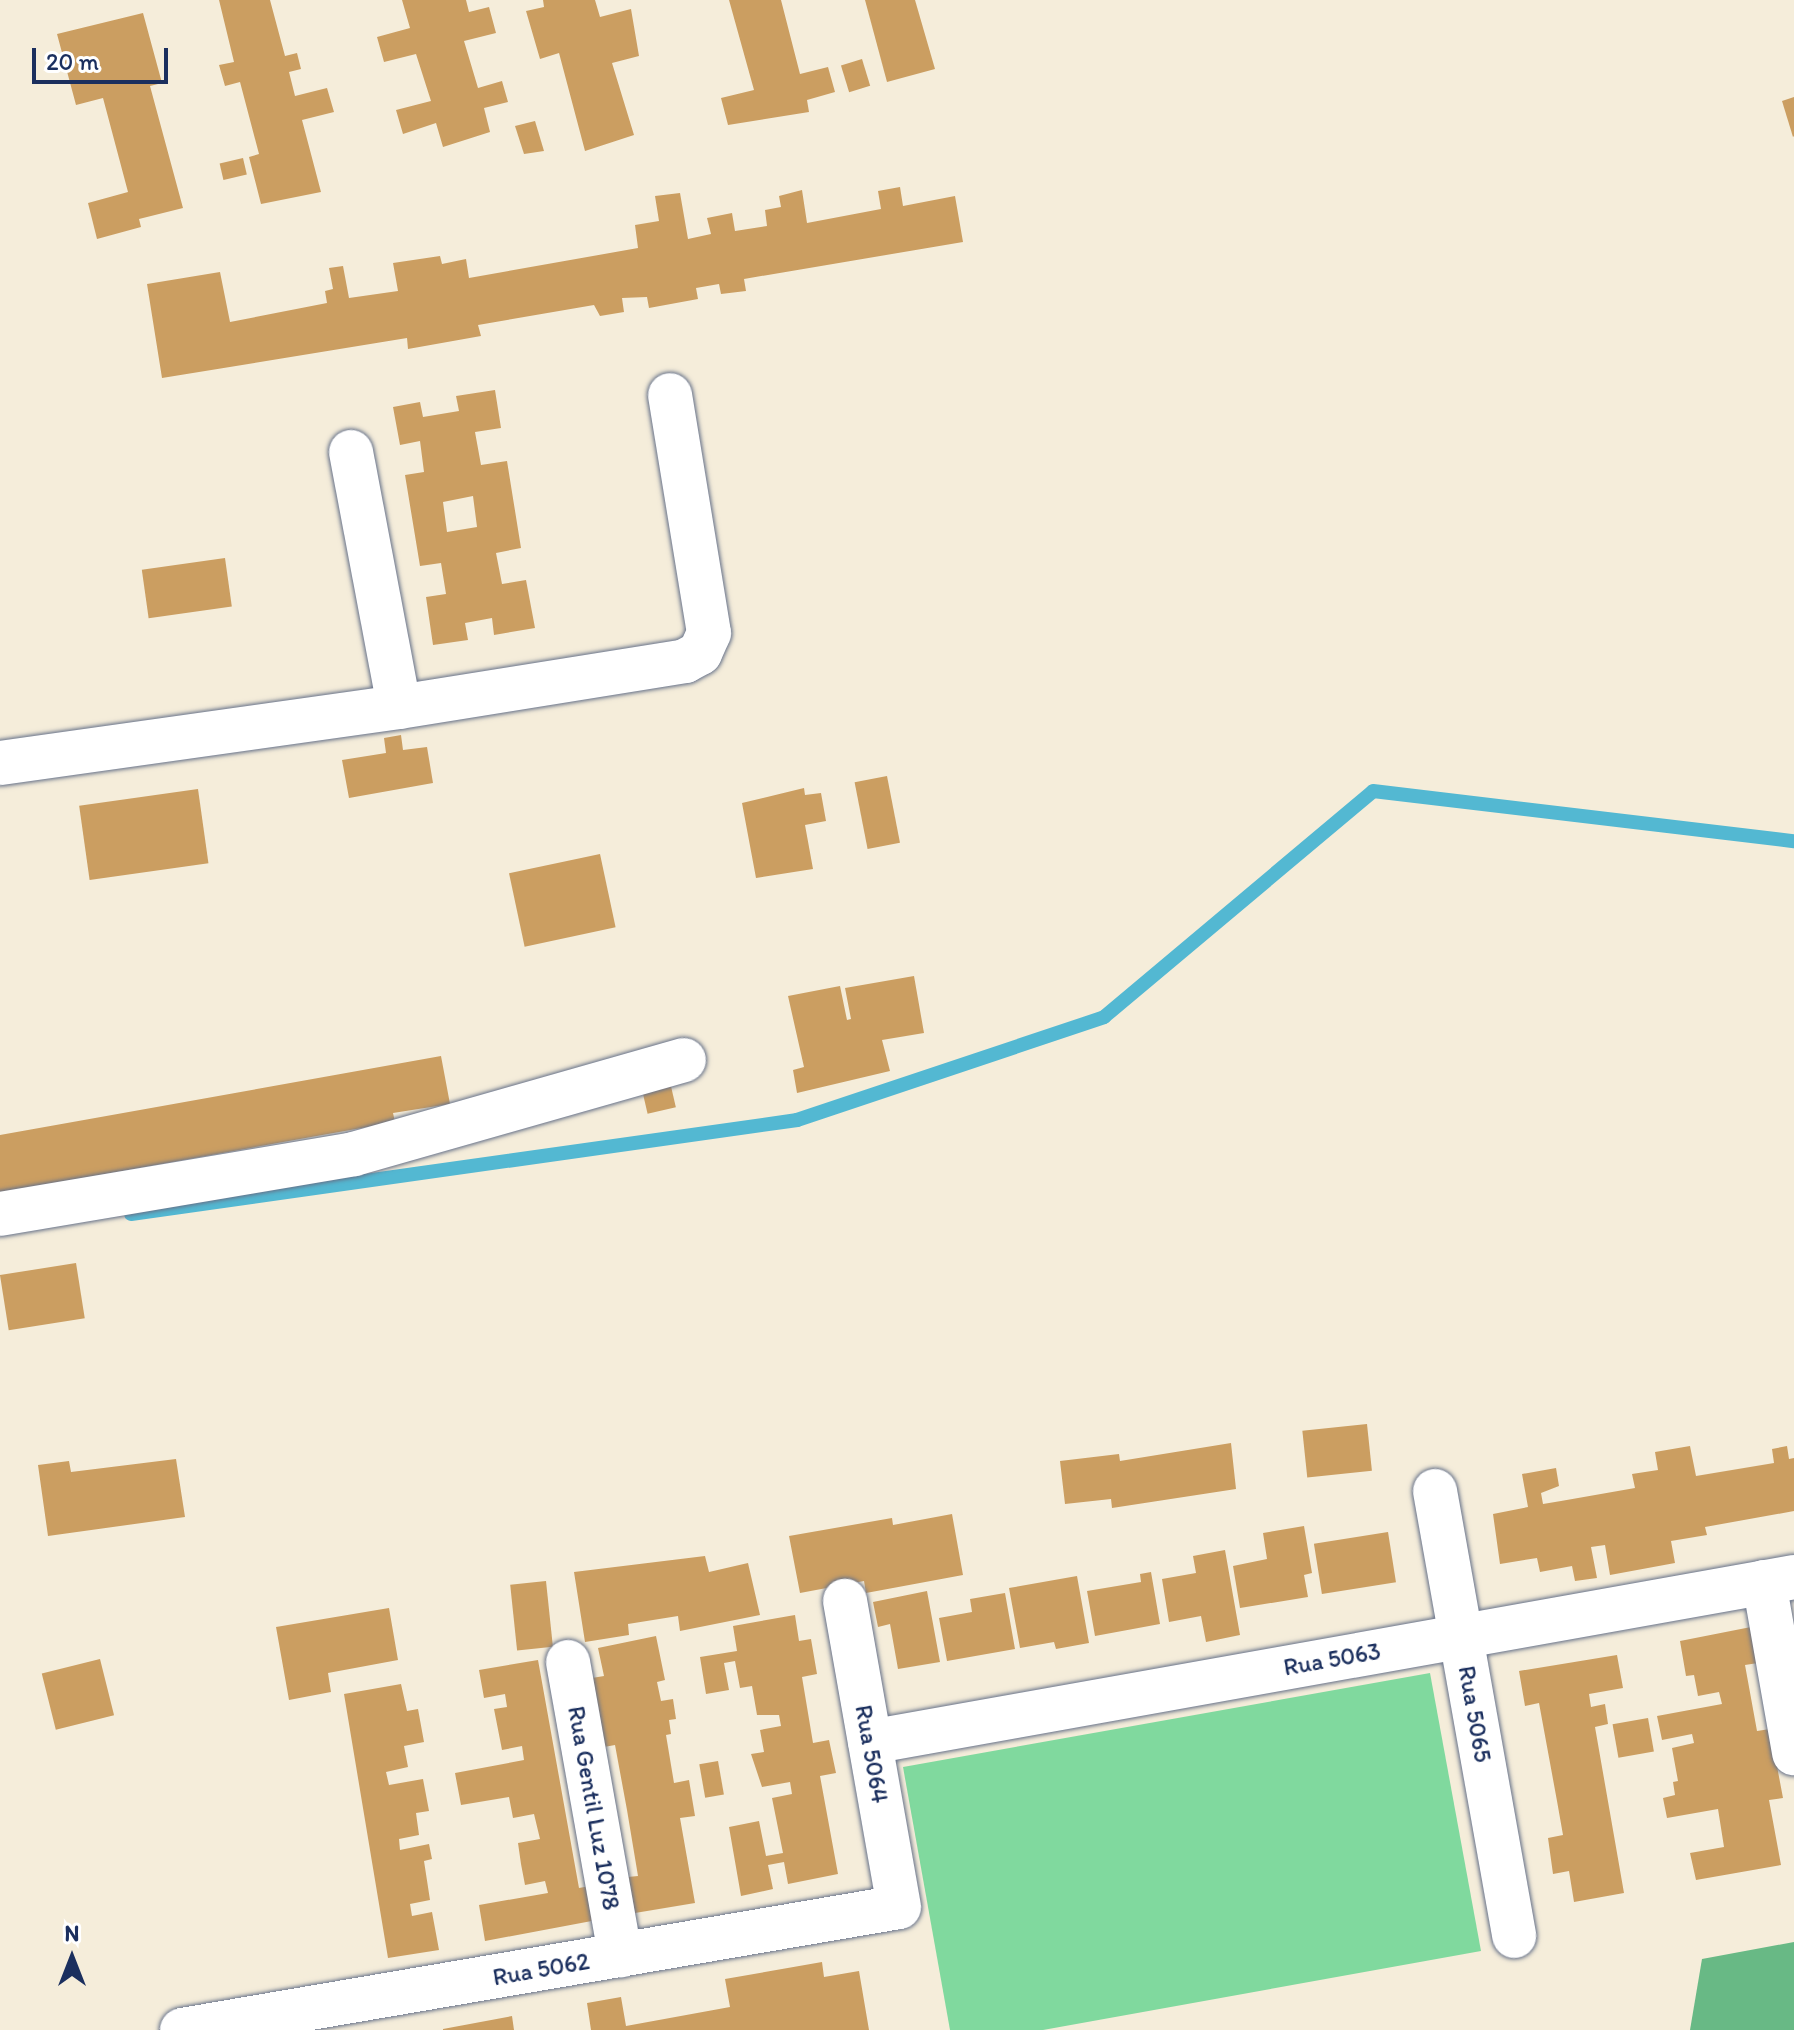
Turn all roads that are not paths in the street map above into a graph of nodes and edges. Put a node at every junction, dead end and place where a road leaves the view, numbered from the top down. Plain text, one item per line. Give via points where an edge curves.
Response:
1 (670, 395) dead end
2 (351, 452) dead end
3 (399, 707) junction
4 (0, 763) edge
5 (684, 1060) dead end
6 (0, 1214) edge
7 (1435, 1491) dead end
8 (1779, 1579) edge
9 (845, 1601) dead end
10 (1461, 1636) junction
11 (568, 1662) dead end
12 (870, 1742) junction
13 (1794, 1753) edge
14 (899, 1907) joint
15 (1514, 1936) dead end
16 (620, 1955) junction
17 (182, 2030) edge

1 - 3 street via 709,633 700,653 685,661
2 - 3 street
3 - 4 street
5 - 6 street via 354,1154
7 - 10 street, Rua 5065
8 - 10 street, Rua 5063
8 - 13 street
9 - 12 street, Rua 5064
10 - 12 street, Rua 5063
10 - 15 street, Rua 5065
11 - 16 street, Rua Gentil Luz 1078
12 - 14 street, Rua 5064
14 - 16 street, Rua 5062
16 - 17 street, Rua 5062

